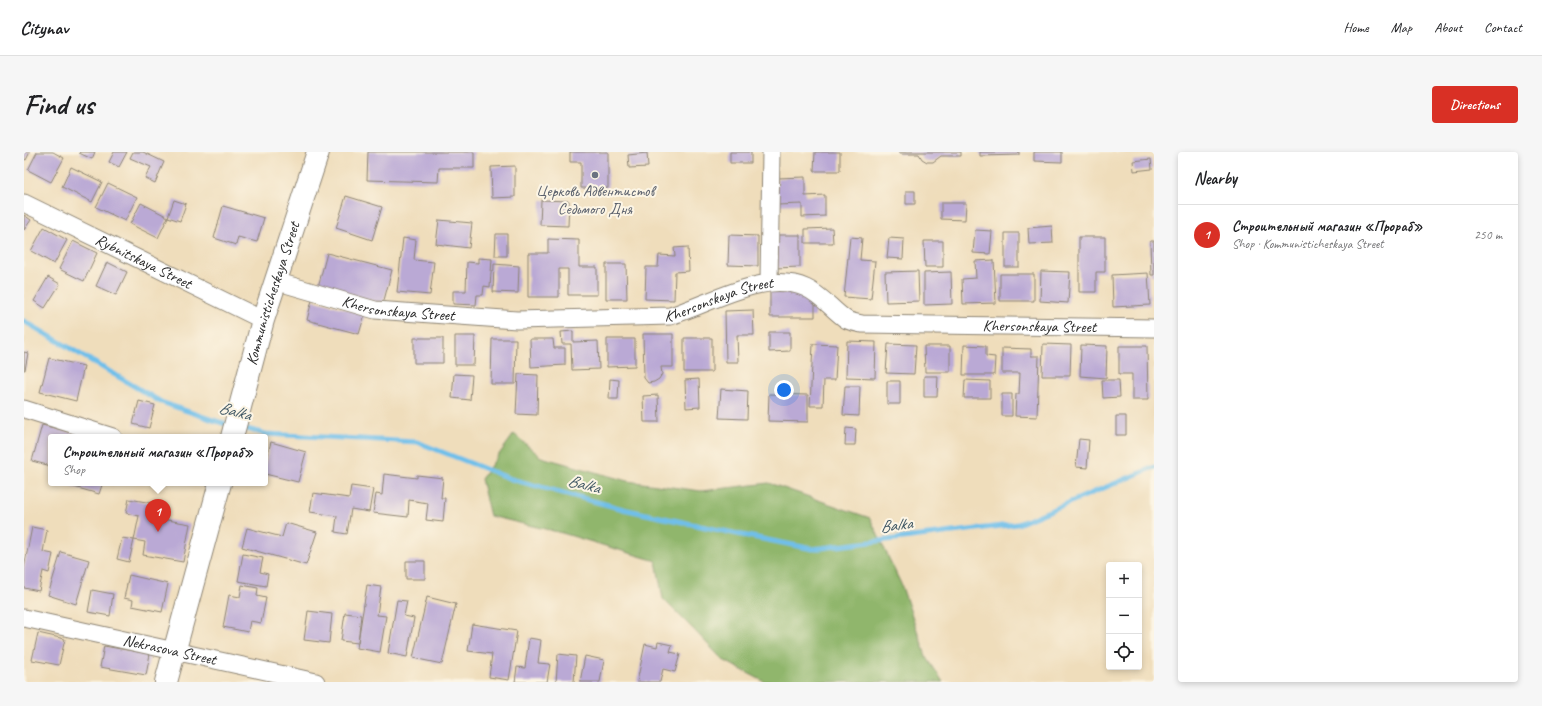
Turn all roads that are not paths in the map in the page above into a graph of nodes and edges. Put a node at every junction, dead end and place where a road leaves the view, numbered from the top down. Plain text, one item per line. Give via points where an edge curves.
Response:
1 (318, 152) edge
2 (771, 152) edge
3 (24, 203) edge
4 (275, 281) junction
5 (769, 282) junction
6 (263, 320) junction
7 (1154, 328) edge
8 (24, 408) edge
9 (104, 434) edge
10 (233, 434) edge
11 (219, 486) edge
12 (24, 618) edge
13 (174, 651) junction
14 (166, 682) edge
15 (316, 682) edge

1 - 4 main road, Kommunisticheskaya Street
2 - 5 street
3 - 6 street, Rybnitskaya Street
4 - 5 street, Khersonskaya Street via 375,310 517,320 670,316 745,287
4 - 6 main road, Kommunisticheskaya Street
5 - 7 street, Khersonskaya Street via 797,284 808,289 848,320 862,324
6 - 10 main road, Kommunisticheskaya Street
8 - 9 street
11 - 13 main road
12 - 13 street, Nekrasova Street
13 - 14 main road
13 - 15 street, Nekrasova Street

